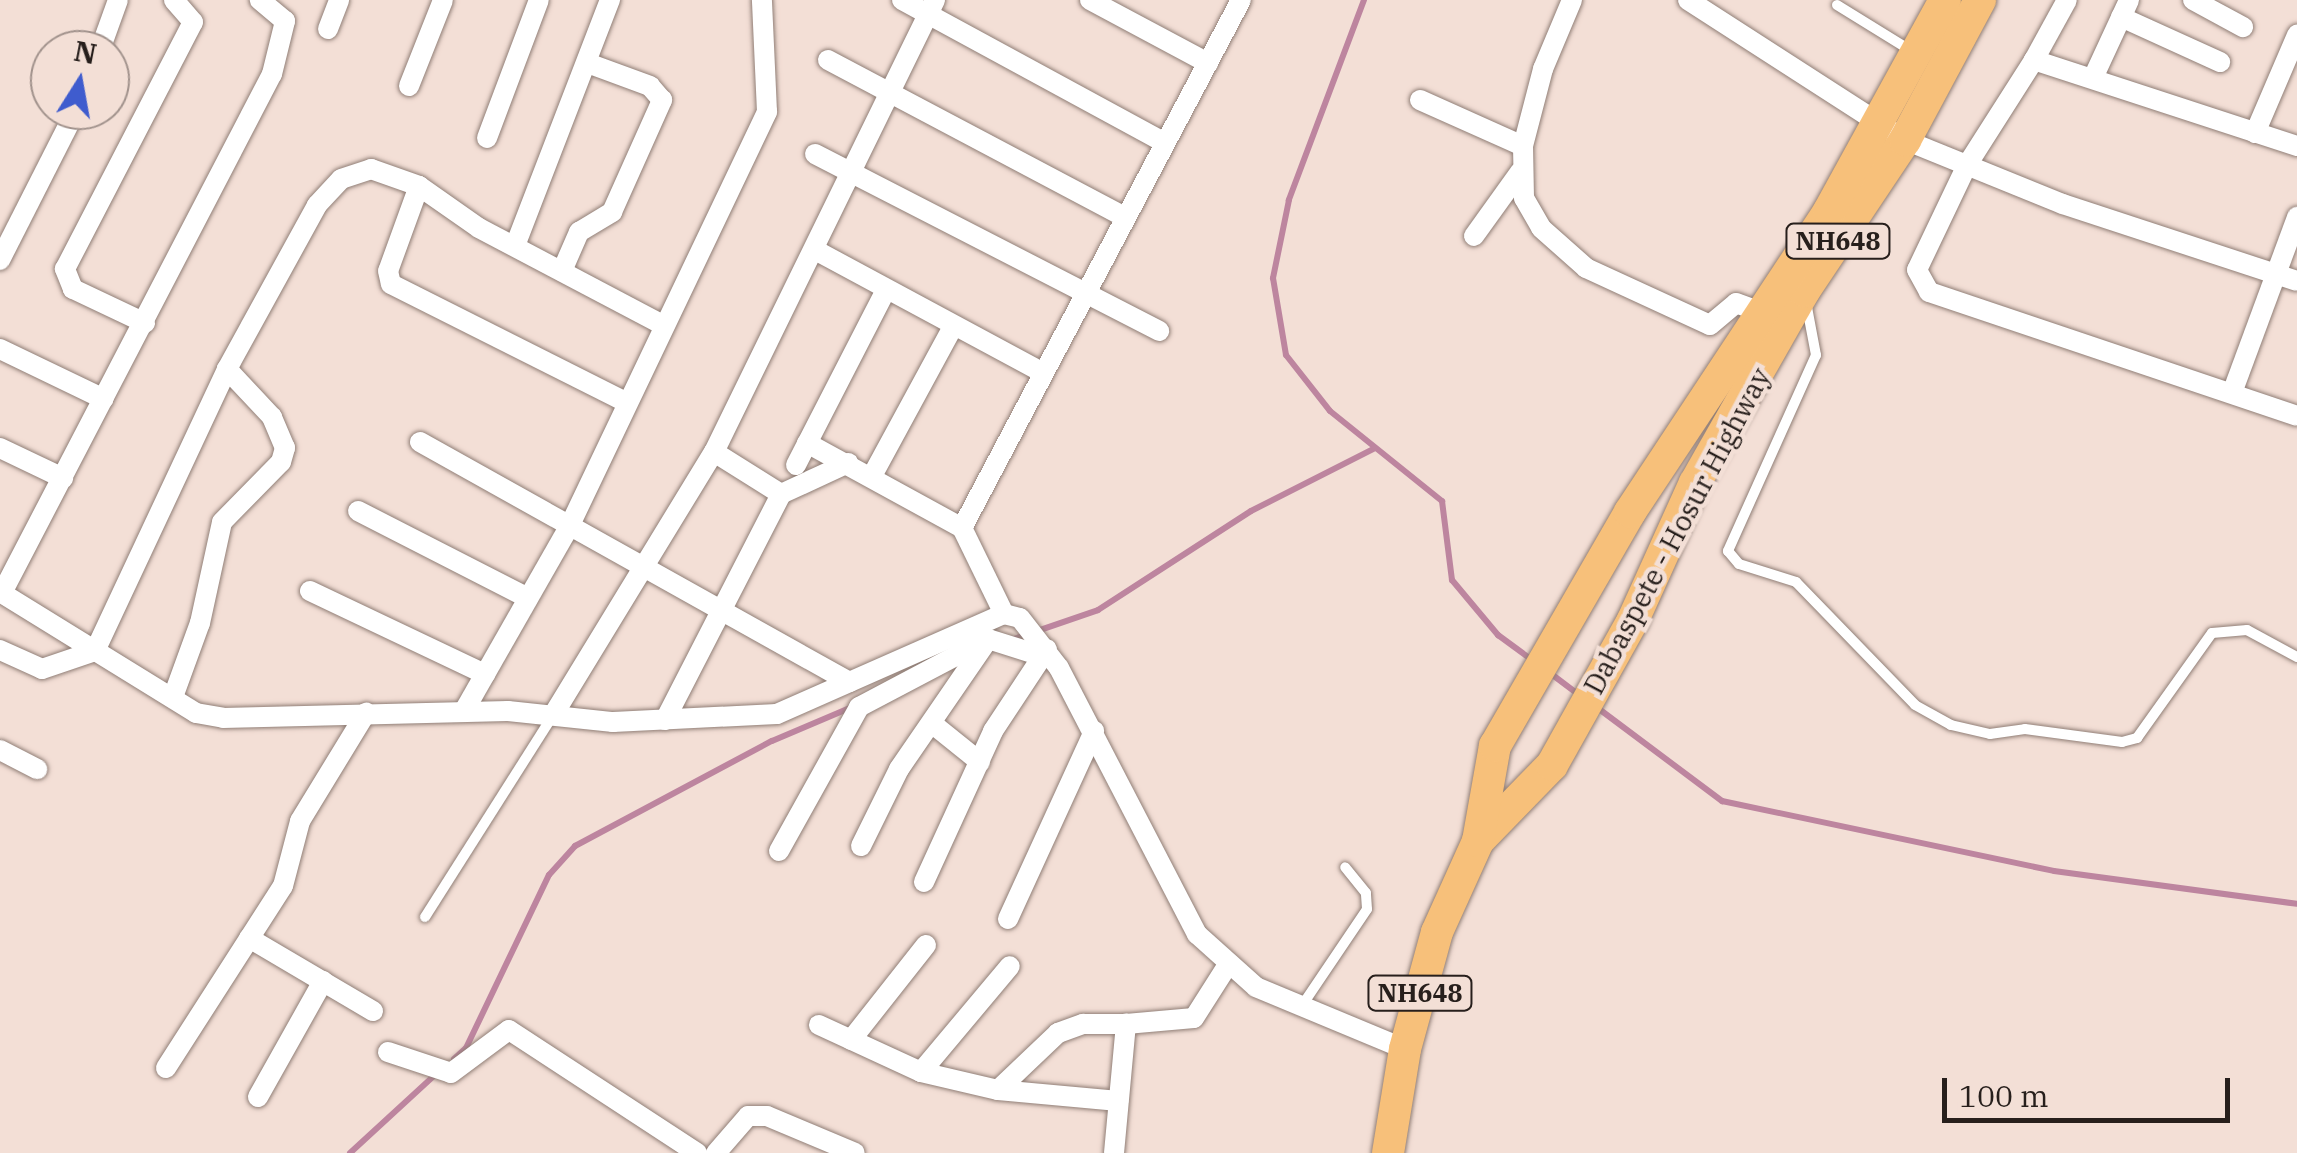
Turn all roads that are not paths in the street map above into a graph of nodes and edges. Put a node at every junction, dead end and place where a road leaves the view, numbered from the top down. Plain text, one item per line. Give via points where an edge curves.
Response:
1 (118, 0) edge
2 (174, 0) edge
3 (260, 0) edge
4 (339, 0) edge
5 (444, 0) edge
6 (539, 0) edge
7 (610, 0) edge
8 (762, 0) edge
9 (902, 0) edge
10 (1090, 0) edge
11 (1240, 0) edge
12 (1572, 0) edge
13 (1688, 0) edge
14 (1945, 0) edge
15 (1980, 0) edge
16 (2067, 0) edge
17 (2193, 0) edge
18 (1838, 5) dead end
19 (932, 7) edge
20 (2125, 8) edge
21 (2243, 26) dead end
22 (328, 29) dead end
23 (107, 30) edge
24 (2297, 35) edge
25 (1916, 54) junction
26 (828, 60) dead end
27 (2034, 60) junction
28 (2220, 62) dead end
29 (588, 63) junction
30 (1208, 63) junction
31 (2093, 78) junction
32 (409, 86) dead end
33 (892, 94) junction
34 (1420, 100) dead end
35 (66, 130) edge
36 (1891, 133) junction
37 (2255, 133) junction
38 (487, 138) dead end
39 (1165, 143) junction
40 (1523, 146) junction
41 (2297, 146) edge
42 (814, 154) dead end
43 (1967, 165) junction
44 (1520, 172) junction
45 (854, 174) junction
46 (419, 186) junction
47 (2297, 217) edge
48 (1126, 218) junction
49 (1474, 236) dead end
50 (515, 246) junction
51 (815, 250) junction
52 (0, 260) edge
53 (562, 271) junction
54 (2287, 278) edge
55 (886, 290) junction
56 (1804, 291) junction
57 (1086, 292) junction
58 (1763, 313) junction
59 (145, 323) junction
60 (661, 324) junction
61 (953, 327) junction
62 (1160, 331) dead end
63 (0, 349) edge
64 (227, 369) junction
65 (1043, 373) junction
66 (2232, 393) junction
67 (104, 399) junction
68 (626, 402) junction
69 (2297, 416) edge
70 (420, 442) dead end
71 (807, 444) junction
72 (0, 448) edge
73 (714, 452) junction
74 (848, 462) junction
75 (796, 465) dead end
76 (1666, 467) junction
77 (872, 476) junction
78 (63, 478) junction
79 (1696, 483) junction
80 (781, 494) junction
81 (358, 510) dead end
82 (570, 525) junction
83 (962, 528) junction
84 (644, 566) junction
85 (310, 592) dead end
86 (1, 593) edge
87 (528, 598) junction
88 (724, 612) junction
89 (1012, 616) junction
90 (988, 639) junction
91 (0, 650) edge
92 (96, 650) junction
93 (1044, 650) junction
94 (2297, 657) edge
95 (485, 674) junction
96 (850, 682) junction
97 (172, 697) junction
98 (464, 711) junction
99 (555, 712) junction
100 (366, 713) junction
101 (665, 720) junction
102 (934, 725) junction
103 (1094, 731) junction
104 (0, 750) edge
105 (980, 762) junction
106 (37, 769) dead end
107 (1478, 841) junction
108 (861, 846) dead end
109 (779, 851) dead end
110 (1345, 867) dead end
111 (924, 882) dead end
112 (425, 917) dead end
113 (1008, 919) dead end
114 (249, 938) junction
115 (926, 945) dead end
116 (1229, 963) junction
117 (1010, 966) dead end
118 (322, 981) junction
119 (1302, 1008) junction
120 (373, 1011) dead end
121 (1126, 1024) junction
122 (818, 1025) dead end
123 (851, 1040) junction
124 (1405, 1049) junction
125 (388, 1052) dead end
126 (166, 1068) dead end
127 (921, 1072) junction
128 (998, 1090) junction
129 (258, 1097) dead end
130 (1119, 1101) junction
131 (696, 1153) edge
132 (716, 1153) edge
133 (855, 1153) edge
134 (1114, 1153) edge
135 (1388, 1153) edge

1 - 23 street
2 - 59 street via 194,22 65,269 73,288
3 - 59 street via 285,21 284,40
4 - 22 street
5 - 32 street
6 - 38 street
7 - 29 street
8 - 60 street via 767,112
9 - 19 street
10 - 30 street
11 - 30 street
12 - 40 street via 1543,69
13 - 36 street
14 - 25 highway, NH648
15 - 36 highway, Dabaspete - Hosur Highway / NH648
16 - 27 street
17 - 21 street
18 - 25 lane
19 - 33 street
19 - 39 street
20 - 28 street
20 - 31 street
24 - 37 street
25 - 36 highway, NH648
26 - 33 street
27 - 31 street
27 - 43 street
29 - 50 street
29 - 53 street via 650,86 662,100 612,212 579,232
30 - 39 street
31 - 37 street
33 - 45 street
33 - 48 street
34 - 40 street
35 - 52 street
36 - 43 street
36 - 56 highway, Dabaspete - Hosur Highway / NH648
36 - 58 highway, NH648
37 - 41 street
39 - 48 street
40 - 44 street
42 - 45 street
43 - 54 street
43 - 66 street via 1917,270 1929,292
44 - 49 street
44 - 58 street via 1524,198 1541,228 1586,268 1710,324 1736,303
45 - 51 street
45 - 57 street
46 - 50 street
46 - 64 street via 371,169 342,179 317,205
46 - 68 street via 388,271 391,284
47 - 54 street
48 - 57 street
50 - 53 street
51 - 55 street
51 - 73 street
53 - 60 street
54 - 66 street
55 - 61 street
55 - 71 street
56 - 79 highway, Dabaspete - Hosur Highway / NH648
56 - 94 lane via 1816,355 1728,551 1739,564 1796,582 1915,706 1951,726 1990,734 2025,729 2122,742 2138,738 2212,632 2247,630
57 - 62 street
57 - 65 street
58 - 76 highway, NH648
59 - 67 street
60 - 68 street
61 - 65 street
61 - 77 street
63 - 67 street
64 - 92 street
64 - 97 street via 272,417 285,448 281,462 222,522 200,623
65 - 83 street
66 - 69 street
67 - 78 street
68 - 82 street
70 - 82 street
71 - 74 street
71 - 75 street
72 - 78 street
73 - 80 street
73 - 84 street
74 - 77 street
74 - 80 street
76 - 79 highway
76 - 107 highway, Dabaspete - Hosur Highway / NH648 via 1588,583 1494,746
77 - 83 street
78 - 86 street
79 - 107 highway, Dabaspete - Hosur Highway / NH648 via 1634,620 1552,766
80 - 88 street
81 - 87 street
82 - 84 street
82 - 87 street
83 - 89 street
84 - 88 street
84 - 99 street
85 - 95 street
86 - 92 street
87 - 95 street
88 - 96 street
88 - 101 street
89 - 93 street
89 - 96 street
90 - 93 street
90 - 102 street
90 - 109 street via 859,707
91 - 92 street via 42,669
92 - 97 street
93 - 103 street
93 - 105 street
95 - 98 street
96 - 101 street via 778,714
97 - 100 street via 196,713 222,718
98 - 99 street
98 - 100 street
99 - 101 street via 613,722
99 - 112 lane
100 - 114 street via 300,821 283,886
102 - 105 street
102 - 108 street via 898,769
103 - 113 street
103 - 116 street via 1197,934
104 - 106 street
105 - 111 street
107 - 124 highway, Dabaspete - Hosur Highway / NH648 via 1437,932
110 - 119 lane via 1366,892 1366,909
114 - 118 street
114 - 126 street
115 - 123 street
116 - 119 street via 1256,987
116 - 121 street via 1194,1018
117 - 127 street
118 - 120 street
118 - 129 street
119 - 124 street
121 - 128 street via 1083,1024 1058,1033
121 - 130 street
122 - 123 street
123 - 127 street
124 - 135 highway, Dabaspete - Hosur Highway / NH648
125 - 131 street via 451,1073 509,1030
127 - 128 street
128 - 130 street
130 - 134 street
132 - 133 street via 748,1116 766,1116

